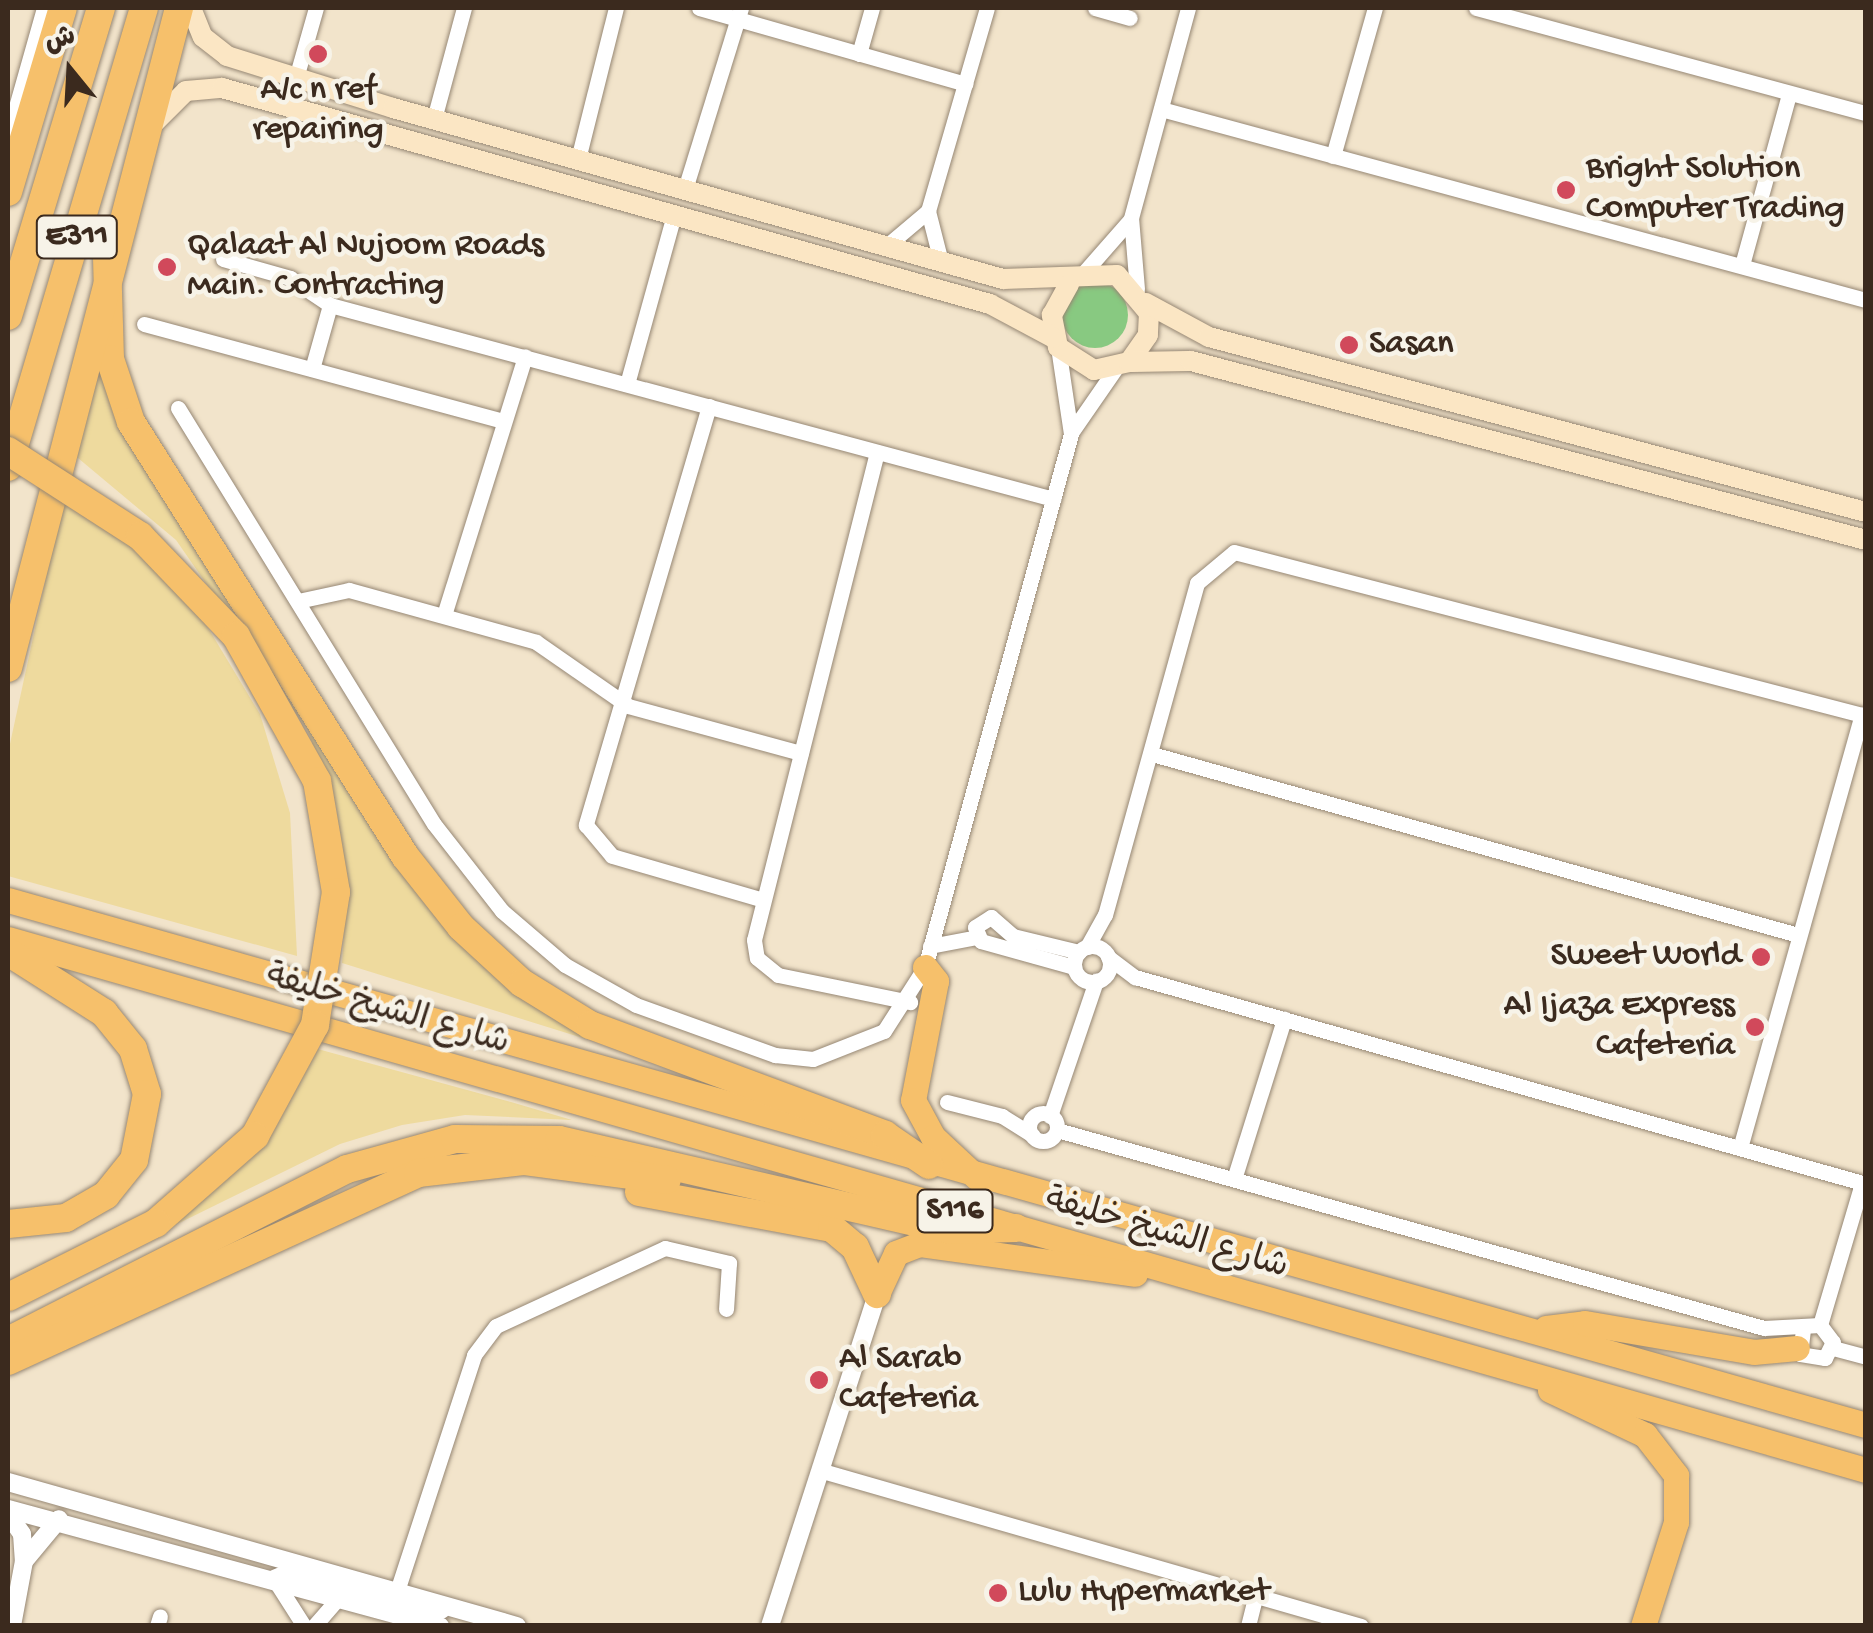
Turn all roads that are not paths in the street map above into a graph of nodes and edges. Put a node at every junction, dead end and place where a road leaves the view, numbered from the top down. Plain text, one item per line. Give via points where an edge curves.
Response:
1 (44, 8) edge
2 (63, 8) edge
3 (101, 8) edge
4 (144, 8) edge
5 (179, 8) edge
6 (190, 8) edge
7 (316, 8) edge
8 (464, 8) edge
9 (616, 8) edge
10 (698, 8) edge
11 (872, 8) edge
12 (987, 8) edge
13 (1095, 8) edge
14 (1188, 8) edge
15 (1374, 8) edge
16 (1476, 8) edge
17 (739, 13) edge
18 (1130, 18) dead end
19 (859, 54) junction
20 (296, 78) junction
21 (965, 84) junction
22 (1789, 94) junction
23 (393, 108) junction
24 (1161, 109) junction
25 (312, 110) junction
26 (1866, 114) edge
27 (434, 118) junction
28 (8, 134) edge
29 (137, 150) junction
30 (1334, 156) junction
31 (578, 159) junction
32 (9, 183) edge
33 (685, 189) junction
34 (928, 211) junction
35 (674, 215) junction
36 (1131, 218) junction
37 (890, 243) junction
38 (107, 258) junction
39 (940, 258) junction
40 (223, 259) dead end
41 (1742, 265) junction
42 (1075, 280) junction
43 (1141, 296) junction
44 (1866, 300) edge
45 (330, 305) junction
46 (8, 316) edge
47 (144, 324) dead end
48 (1056, 343) junction
49 (524, 356) junction
50 (1122, 365) junction
51 (312, 369) junction
52 (627, 384) junction
53 (710, 406) junction
54 (178, 408) dead end
55 (504, 421) junction
56 (1071, 434) junction
57 (8, 451) edge
58 (878, 452) junction
59 (1653, 456) junction
60 (1571, 462) junction
61 (8, 466) edge
62 (1052, 499) junction
63 (1866, 512) edge
64 (1866, 540) edge
65 (298, 602) junction
66 (444, 615) junction
67 (8, 668) edge
68 (619, 702) junction
69 (1864, 716) edge
70 (801, 753) junction
71 (1152, 754) junction
72 (8, 900) edge
73 (763, 900) junction
74 (1105, 915) junction
75 (1798, 936) junction
76 (977, 937) junction
77 (8, 939) edge
78 (8, 952) edge
79 (1080, 955) junction
80 (1107, 955) junction
81 (928, 956) junction
82 (40, 959) junction
83 (1135, 977) junction
84 (1098, 980) junction
85 (910, 1002) junction
86 (1284, 1019) junction
87 (947, 1102) dead end
88 (1002, 1116) junction
89 (1048, 1120) junction
90 (1032, 1135) junction
91 (1740, 1148) junction
92 (929, 1165) junction
93 (1234, 1179) junction
94 (979, 1181) junction
95 (1864, 1184) edge
96 (769, 1188) junction
97 (8, 1224) edge
98 (301, 1224) junction
99 (1016, 1228) junction
100 (1157, 1272) junction
101 (877, 1294) junction
102 (8, 1297) edge
103 (726, 1310) dead end
104 (1820, 1325) junction
105 (1539, 1330) junction
106 (1800, 1338) junction
107 (8, 1341) edge
108 (1833, 1348) junction
109 (1866, 1357) edge
110 (8, 1361) edge
111 (1541, 1378) junction
112 (1866, 1425) edge
113 (819, 1470) junction
114 (1859, 1471) edge
115 (8, 1482) edge
116 (8, 1512) edge
117 (60, 1519) junction
118 (24, 1560) junction
119 (274, 1579) junction
120 (400, 1586) junction
121 (1256, 1595) junction
122 (338, 1597) junction
123 (462, 1608) junction
124 (12, 1626) edge
125 (304, 1626) edge
126 (314, 1626) edge
127 (440, 1626) edge
128 (517, 1626) edge
129 (770, 1626) edge
130 (1248, 1626) edge
131 (1361, 1626) edge
132 (1642, 1626) edge

1 - 28 street
2 - 32 highway
3 - 46 highway, E311
4 - 61 highway, E311
5 - 29 highway
6 - 20 main road via 218,51
7 - 20 street
8 - 27 street
9 - 31 street
10 - 17 street
11 - 19 street
12 - 21 street
13 - 18 street
14 - 24 street
15 - 30 street
16 - 22 street
17 - 19 street
17 - 33 street
19 - 21 street
20 - 23 main road
21 - 34 street
22 - 26 street
22 - 41 street
23 - 25 main road via 321,99
23 - 27 main road
24 - 30 street
24 - 36 street
25 - 29 main road via 198,87 166,104
25 - 35 main road
27 - 31 main road
29 - 38 highway
30 - 41 street
31 - 33 main road
33 - 37 main road
34 - 37 street
34 - 39 street
35 - 48 main road via 990,304
35 - 52 street
36 - 42 street
36 - 43 street
37 - 39 main road
38 - 67 highway
38 - 92 highway via 110,359 131,422 405,856 461,927 522,983 590,1025 885,1135
39 - 42 main road via 1004,279
40 - 45 street via 290,278
41 - 44 street
42 - 43 main road via 1116,275
42 - 48 main road via 1055,303
43 - 50 main road via 1148,335
43 - 59 main road via 1209,337
45 - 49 street
45 - 51 street
47 - 51 street
48 - 50 main road via 1084,368
48 - 56 street
49 - 52 street
49 - 55 street
50 - 56 street
50 - 60 main road via 1191,361
51 - 55 street
52 - 53 street
53 - 58 street
53 - 68 street
54 - 65 street
55 - 66 street
56 - 62 street
57 - 102 highway, bridge via 140,536 236,636 317,781 336,892 316,1026 256,1136 156,1223
58 - 62 street
58 - 70 street
59 - 60 main road via 1626,460 1583,449
59 - 63 main road
60 - 64 main road
62 - 81 street
65 - 66 street via 340,588
65 - 85 street via 466,870 522,930 588,980 794,1059 868,1042
66 - 68 street via 548,646
68 - 70 street
68 - 73 street via 586,814 595,844
69 - 71 street via 1272,558 1219,571 1192,606
69 - 75 street
70 - 73 street
71 - 74 street
71 - 75 street
72 - 92 highway, شارع الشيخ خليفة / S116
73 - 85 street via 754,950 770,971
74 - 79 street
74 - 80 street
75 - 91 street
76 - 79 street
76 - 79 street via 977,922 991,918 1013,936
76 - 81 street
77 - 82 highway, S116
78 - 82 highway
79 - 80 street
79 - 84 street
80 - 83 street
80 - 84 street
81 - 85 street
81 - 94 highway via 936,977 913,1100 933,1137
82 - 97 highway via 120,1030 142,1071 147,1116 134,1160 106,1195 66,1218
82 - 99 highway, شارع الشيخ خليفة / S116
83 - 84 street
83 - 86 street
84 - 89 street
86 - 91 street
86 - 93 street
87 - 88 street
88 - 89 street
88 - 90 street
89 - 90 street
89 - 90 street via 1044,1141
89 - 93 street
91 - 95 street
92 - 94 highway, شارع الشيخ خليفة / S116
93 - 106 street
94 - 105 highway, شارع الشيخ خليفة / S116
95 - 104 street
96 - 98 highway via 480,1162 398,1179
96 - 99 highway via 960,1232
96 - 107 highway via 559,1140 436,1142 347,1169
98 - 101 highway via 445,1181 538,1176 822,1224 855,1246
98 - 110 highway
99 - 100 highway, شارع الشيخ خليفة / S116
100 - 101 highway via 1062,1269 920,1244 891,1259
100 - 111 highway, شارع الشيخ خليفة / S116
101 - 113 street
103 - 120 street via 728,1263 665,1248 496,1326 474,1355
104 - 106 street
104 - 108 street
105 - 106 highway via 1585,1323 1754,1352
105 - 112 highway, شارع الشيخ خليفة / S116
106 - 108 street via 1819,1361
108 - 109 street
111 - 114 highway, شارع الشيخ خليفة / S116
111 - 132 highway via 1568,1403 1645,1436 1676,1475 1676,1522
113 - 121 street
113 - 129 street
115 - 120 street
116 - 117 street
116 - 118 street via 22,1534
117 - 118 street
117 - 119 street
118 - 124 street
119 - 122 street
119 - 123 street via 293,1571
119 - 125 street
120 - 123 street
121 - 130 street
121 - 131 street
122 - 126 street
122 - 127 street
123 - 128 street

